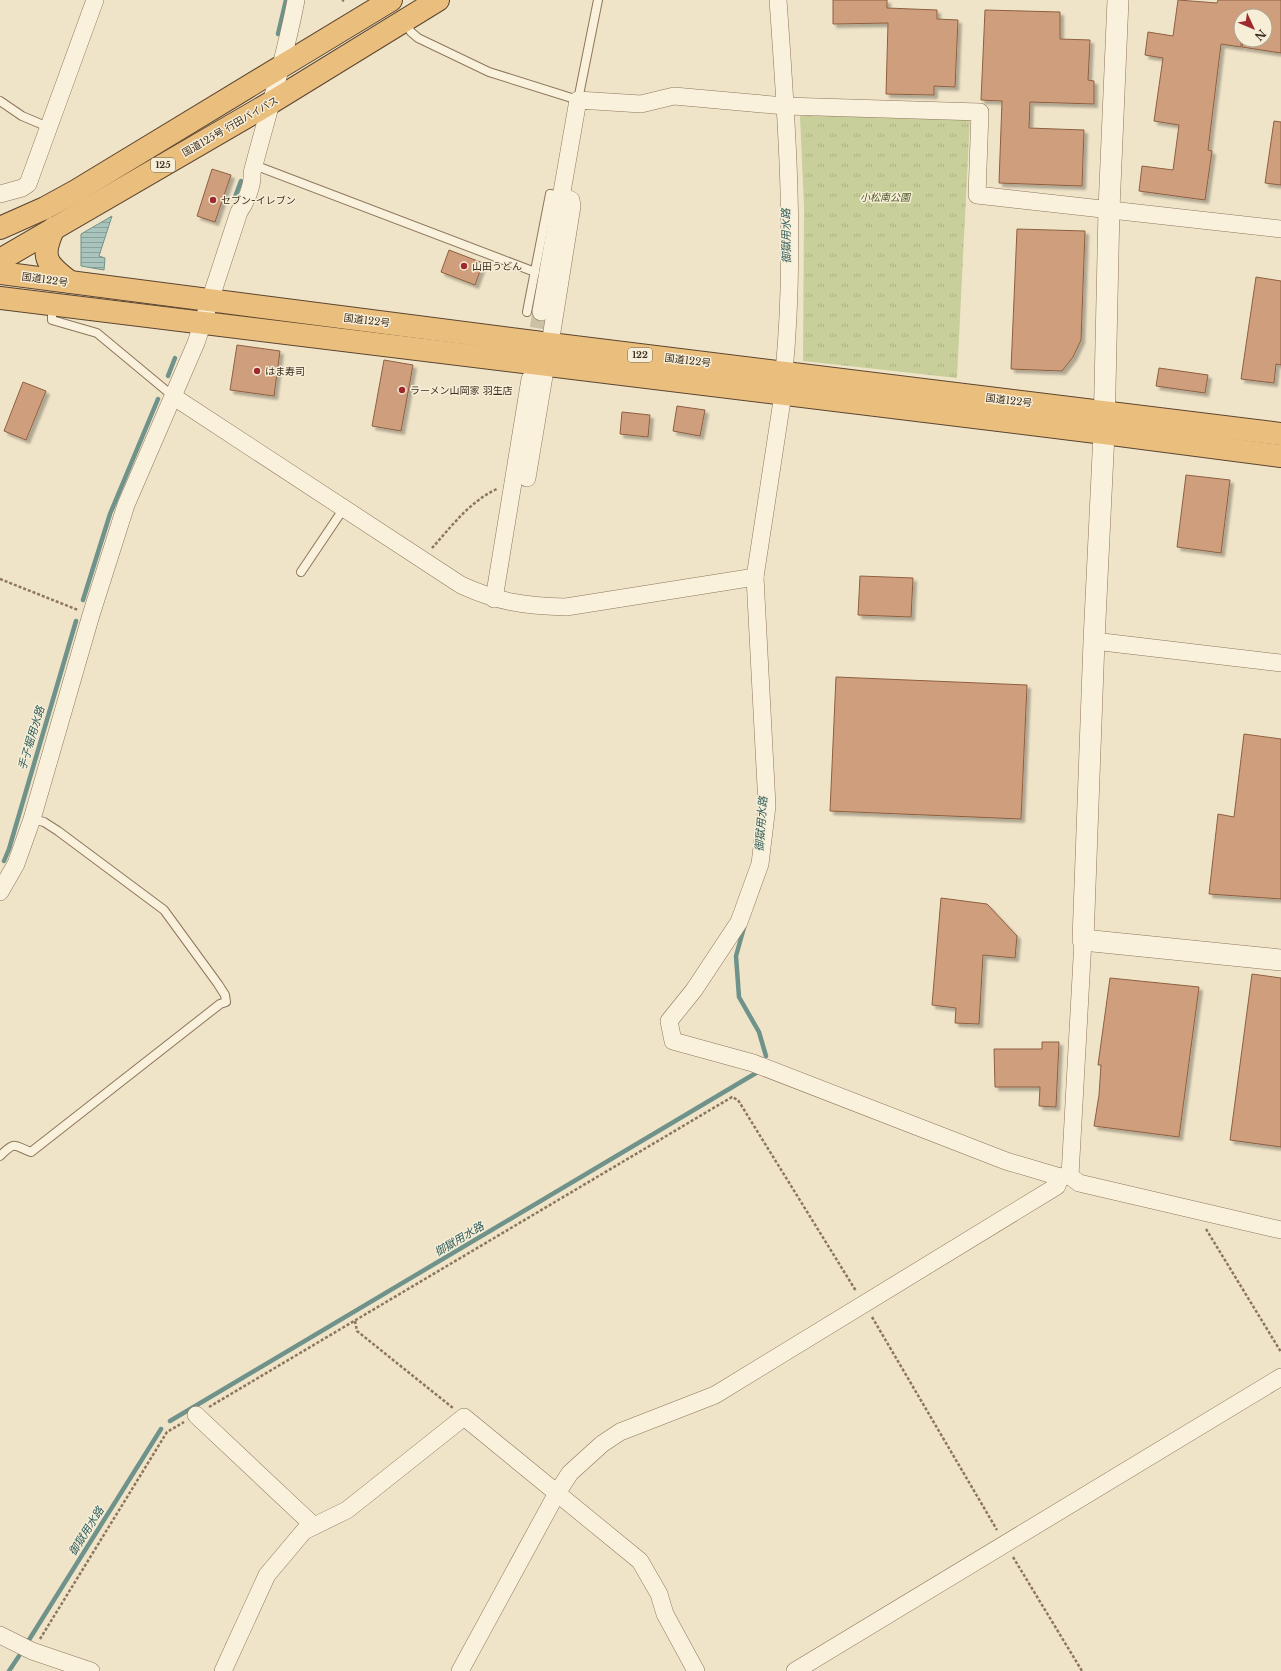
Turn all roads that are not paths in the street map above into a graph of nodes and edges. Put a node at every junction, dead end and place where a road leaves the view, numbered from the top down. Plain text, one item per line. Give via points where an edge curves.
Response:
1 (95, 0) edge
2 (296, 0) edge
3 (391, 0) edge
4 (438, 0) edge
5 (598, 0) edge
6 (778, 0) edge
7 (1118, 0) edge
8 (404, 21) junction
9 (282, 67) junction
10 (578, 100) junction
11 (0, 101) edge
12 (272, 102) junction
13 (786, 106) junction
14 (48, 127) junction
15 (254, 165) junction
16 (0, 194) edge
17 (561, 196) junction
18 (1109, 209) junction
19 (0, 228) edge
20 (54, 228) junction
21 (1281, 229) edge
22 (0, 260) edge
23 (0, 272) edge
24 (535, 272) junction
25 (70, 282) junction
26 (0, 298) edge
27 (211, 300) junction
28 (52, 305) junction
29 (534, 312) joint
30 (203, 324) junction
31 (548, 354) junction
32 (784, 372) junction
33 (530, 379) dead end
34 (783, 394) junction
35 (174, 397) junction
36 (1104, 423) junction
37 (1281, 434) edge
38 (1281, 456) edge
39 (506, 490) junction
40 (344, 508) junction
41 (301, 572) dead end
42 (755, 577) junction
43 (494, 599) junction
44 (1094, 641) junction
45 (1281, 663) edge
46 (32, 819) junction
47 (3, 881) edge
48 (1083, 940) junction
49 (1281, 960) edge
50 (0, 1156) edge
51 (1065, 1176) junction
52 (1281, 1230) edge
53 (1281, 1377) edge
54 (196, 1415) road end
55 (557, 1493) junction
56 (314, 1526) junction
57 (0, 1635) edge
58 (91, 1671) edge
59 (223, 1671) edge
60 (460, 1671) edge
61 (696, 1671) edge
62 (795, 1671) edge

1 - 14 street
2 - 9 street
3 - 9 highway, 125
4 - 8 highway, 国道125号 行田バイパス / 125
5 - 10 lane
6 - 13 street
7 - 18 street
8 - 10 lane via 418,38 489,72
8 - 12 highway, 国道125号 行田バイパス / 125
9 - 12 street
9 - 19 highway, 125 via 76,191
10 - 13 street via 640,104 674,96
10 - 17 street
11 - 14 lane via 22,116
12 - 15 street
12 - 20 highway, 国道125号 行田バイパス / 125
13 - 18 street via 980,112 977,195
13 - 32 street via 789,274
14 - 16 street via 28,184
15 - 24 lane
15 - 27 street via 252,179
17 - 24 lane via 550,194
17 - 29 street
17 - 31 street via 571,200 572,206
18 - 21 street
18 - 36 street
20 - 22 highway, 国道125号 行田バイパス / 125
20 - 25 highway via 46,243 46,258 55,271
23 - 25 highway, 国道122号 / 122
24 - 29 lane
25 - 27 highway, 国道122号 / 122
26 - 28 highway, 国道122号 / 122
27 - 30 street
27 - 31 highway, 国道122号 / 122
28 - 30 highway, 国道122号 / 122
28 - 35 lane via 52,320 97,333
30 - 31 highway, 国道122号 / 122
30 - 35 street
31 - 32 highway, 国道122号 / 122
31 - 34 highway, 国道122号 / 122
31 - 39 street via 525,489 521,492
32 - 36 highway, 国道122号 / 122
33 - 39 street
34 - 36 highway, 国道122号 / 122
34 - 42 street
35 - 40 street
35 - 46 street via 126,505
36 - 37 highway, 国道122号 / 122
36 - 38 highway, 国道122号 / 122
36 - 44 street
39 - 43 street
40 - 41 lane
40 - 43 street via 461,585
42 - 43 street via 566,607 536,606
42 - 51 street via 767,806 760,864 738,922 694,990 668,1020 672,1041 753,1063 1006,1161
44 - 45 street
44 - 48 street
46 - 47 street
46 - 50 lane via 44,822 58,831 164,910 218,984 226,1002 220,1004 31,1152 14,1145 8,1147
48 - 49 street
48 - 51 street
51 - 52 street via 1079,1183
51 - 55 street via 1057,1186 716,1395 620,1432 602,1444 570,1473
53 - 62 street
54 - 56 street
55 - 56 street via 464,1417 347,1510
55 - 60 street
55 - 61 street via 640,1561
56 - 59 street via 304,1530 267,1575
57 - 58 street via 32,1651

